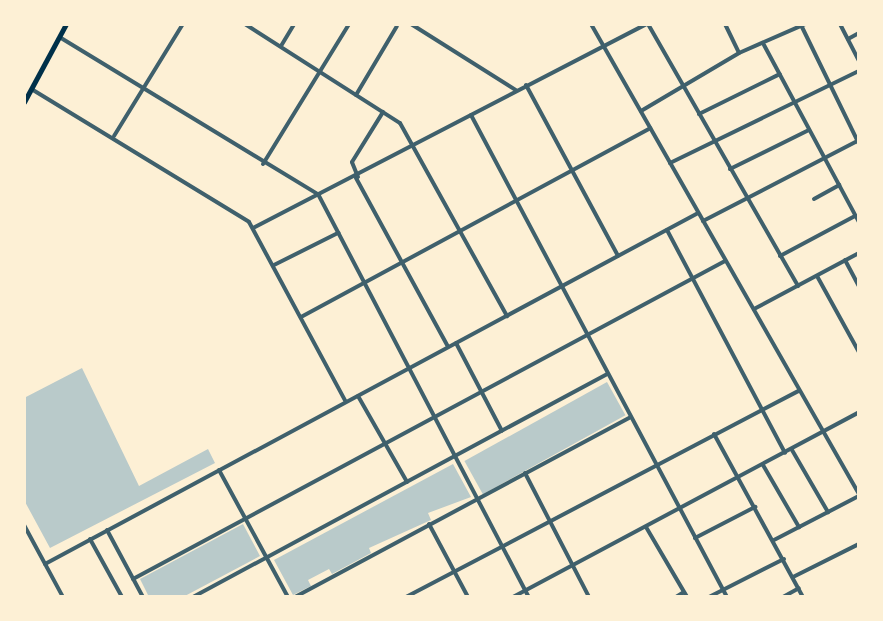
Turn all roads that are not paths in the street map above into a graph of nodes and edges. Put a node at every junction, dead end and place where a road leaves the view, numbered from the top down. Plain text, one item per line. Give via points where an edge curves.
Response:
1 (66, 24) edge
2 (183, 24) edge
3 (245, 24) edge
4 (294, 24) edge
5 (349, 24) edge
6 (389, 24) edge
7 (411, 24) edge
8 (591, 24) edge
9 (647, 24) edge
10 (725, 24) edge
11 (840, 24) edge
12 (400, 25) edge
13 (802, 25) edge
14 (859, 33) edge
15 (61, 38) junction
16 (848, 39) junction
17 (764, 45) junction
18 (281, 46) junction
19 (604, 46) junction
20 (739, 53) junction
21 (859, 61) edge
22 (859, 71) edge
23 (321, 72) junction
24 (780, 74) junction
25 (526, 85) junction
26 (830, 85) junction
27 (684, 87) junction
28 (142, 88) junction
29 (33, 90) junction
30 (516, 90) junction
31 (356, 95) junction
32 (24, 102) edge
33 (794, 102) junction
34 (641, 111) junction
35 (383, 112) junction
36 (699, 114) junction
37 (471, 115) junction
38 (650, 128) junction
39 (809, 130) junction
40 (114, 136) junction
41 (859, 142) edge
42 (715, 143) junction
43 (416, 145) junction
44 (825, 159) junction
45 (670, 163) junction
46 (262, 164) junction
47 (730, 169) junction
48 (571, 172) junction
49 (357, 177) junction
50 (839, 185) junction
51 (318, 194) junction
52 (814, 199) dead end
53 (516, 200) junction
54 (748, 200) junction
55 (698, 213) junction
56 (855, 216) junction
57 (703, 221) junction
58 (859, 222) edge
59 (253, 228) junction
60 (460, 230) junction
61 (667, 230) junction
62 (338, 233) junction
63 (859, 253) edge
64 (618, 256) junction
65 (780, 256) junction
66 (845, 260) junction
67 (725, 261) junction
68 (402, 262) junction
69 (274, 266) junction
70 (691, 275) junction
71 (817, 276) junction
72 (364, 283) junction
73 (562, 286) junction
74 (798, 286) junction
75 (859, 286) edge
76 (754, 309) junction
77 (507, 316) junction
78 (301, 317) junction
79 (587, 335) junction
80 (456, 343) junction
81 (448, 347) junction
82 (859, 352) edge
83 (408, 369) junction
84 (607, 374) junction
85 (799, 391) junction
86 (481, 392) junction
87 (358, 396) junction
88 (346, 402) junction
89 (764, 410) junction
90 (859, 412) edge
91 (434, 417) junction
92 (630, 417) junction
93 (502, 430) junction
94 (714, 434) junction
95 (823, 434) junction
96 (386, 443) junction
97 (792, 450) junction
98 (785, 453) junction
99 (454, 456) junction
100 (655, 465) junction
101 (763, 465) junction
102 (219, 470) junction
103 (525, 473) junction
104 (738, 478) junction
105 (407, 482) junction
106 (859, 495) edge
107 (477, 498) junction
108 (755, 507) junction
109 (679, 509) junction
110 (828, 512) junction
111 (245, 518) junction
112 (549, 520) junction
113 (429, 524) junction
114 (24, 525) edge
115 (646, 527) junction
116 (799, 527) junction
117 (107, 530) junction
118 (695, 538) junction
119 (90, 539) junction
120 (774, 540) junction
121 (859, 544) edge
122 (501, 545) junction
123 (266, 556) junction
124 (784, 559) junction
125 (45, 564) junction
126 (573, 566) junction
127 (454, 571) junction
128 (794, 577) junction
129 (133, 579) junction
130 (799, 588) junction
131 (525, 590) junction
132 (723, 591) junction
133 (685, 595) edge
134 (63, 597) edge
135 (122, 597) edge
136 (143, 597) edge
137 (193, 597) edge
138 (288, 597) edge
139 (295, 597) edge
140 (406, 597) edge
141 (468, 597) edge
142 (513, 597) edge
143 (529, 597) edge
144 (589, 597) edge
145 (675, 597) edge
146 (709, 597) edge
147 (726, 597) edge
148 (783, 597) edge
149 (803, 597) edge

1 - 15 main road
2 - 28 street
3 - 18 street
4 - 18 street
5 - 23 street
6 - 12 street
7 - 30 street
8 - 19 street
9 - 19 street
9 - 27 street
10 - 20 street
11 - 16 street
12 - 31 street
13 - 17 street
13 - 26 street
14 - 16 street
15 - 28 street
15 - 29 main road
16 - 21 street
17 - 20 street
17 - 24 street
18 - 23 street
19 - 25 street
19 - 34 street
20 - 27 street
22 - 26 street
23 - 31 street
23 - 46 street
24 - 33 street
24 - 36 street
25 - 30 street
25 - 48 street
26 - 33 street
26 - 41 street
27 - 34 street
27 - 36 street
28 - 40 street
28 - 46 street
29 - 32 main road
29 - 40 street
30 - 37 street
31 - 35 street
33 - 39 street
33 - 42 street
34 - 38 street
35 - 43 street
35 - 49 street via 352,162
36 - 42 street
37 - 43 street
37 - 53 street
38 - 45 street
38 - 48 street
39 - 44 street
39 - 47 street
40 - 59 street
41 - 44 street
42 - 45 street
42 - 47 street
43 - 49 street
43 - 60 street
44 - 50 street
44 - 54 street
45 - 55 street
46 - 51 street
47 - 54 street
48 - 53 street
48 - 64 street
49 - 51 street
49 - 68 street
50 - 52 street
50 - 56 street
51 - 59 street
51 - 62 street
53 - 60 street
53 - 73 street
54 - 57 street
54 - 65 street
55 - 57 street
55 - 61 street
56 - 58 street
56 - 65 street
57 - 67 street
59 - 69 street
60 - 68 street
60 - 77 street
61 - 64 street
61 - 70 street
62 - 69 street
62 - 72 street
63 - 66 street
64 - 73 street
65 - 74 street
66 - 71 street
66 - 75 street
67 - 70 street
67 - 76 street
68 - 72 street
68 - 81 street
69 - 78 street
70 - 79 street
70 - 89 street
71 - 74 street
71 - 82 street
72 - 78 street
72 - 83 street
73 - 77 street
73 - 79 street
74 - 76 street
76 - 85 street
77 - 80 street
78 - 88 street
79 - 84 street
79 - 86 street
80 - 81 street
80 - 86 street
81 - 83 street
83 - 87 street
83 - 91 street
84 - 92 street
84 - 93 street
85 - 89 street
85 - 95 street
86 - 91 street
86 - 93 street
87 - 88 street
87 - 96 street
88 - 102 street
89 - 94 street
89 - 98 street
90 - 95 street
91 - 96 street
91 - 99 street
92 - 100 street
92 - 103 street
93 - 99 street
94 - 100 street
94 - 104 street
95 - 97 street
95 - 106 street
96 - 105 street
96 - 111 street
97 - 98 street
97 - 110 street
98 - 101 street
99 - 105 street
99 - 107 street
100 - 109 street
100 - 112 street
101 - 104 street
101 - 116 street
102 - 111 street
102 - 117 street
103 - 107 street
103 - 112 street
104 - 108 street
104 - 109 street
105 - 123 street
106 - 110 street
107 - 113 street
107 - 122 street
108 - 118 street
108 - 120 street
109 - 115 street
109 - 118 street
110 - 116 street
111 - 123 street
111 - 129 street
112 - 122 street
112 - 126 street
113 - 127 street
113 - 139 street
114 - 125 street
115 - 126 street
115 - 133 street
116 - 120 street
117 - 119 street
117 - 129 street
118 - 132 street
119 - 125 street
119 - 135 street
120 - 124 street
121 - 128 street
122 - 127 street
122 - 131 street
123 - 137 street
123 - 138 street
124 - 128 street
124 - 132 street
125 - 134 street
126 - 131 street
126 - 144 street
127 - 140 street
127 - 141 street
128 - 130 street
129 - 136 street
130 - 148 street
130 - 149 street
131 - 142 street
131 - 143 street
132 - 146 street
132 - 147 street
133 - 145 street

